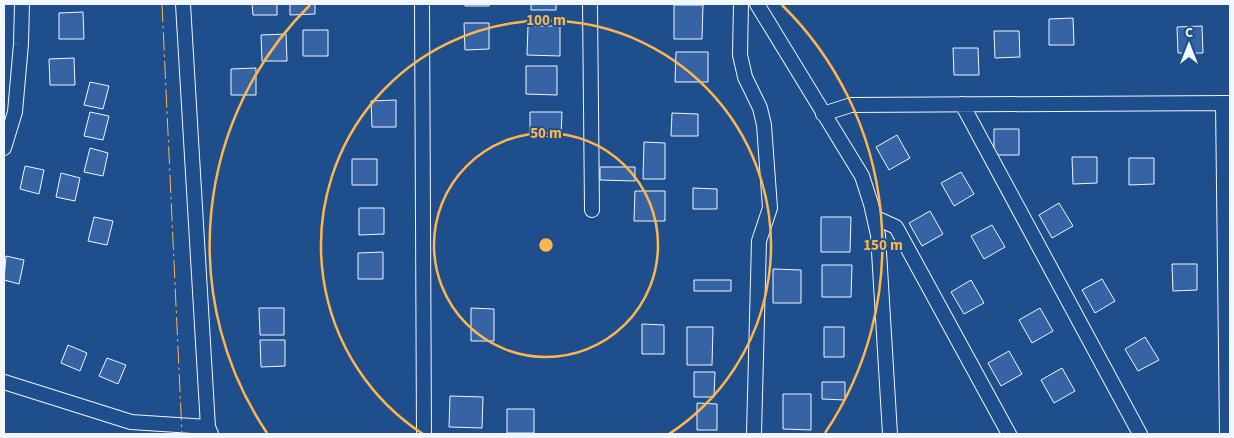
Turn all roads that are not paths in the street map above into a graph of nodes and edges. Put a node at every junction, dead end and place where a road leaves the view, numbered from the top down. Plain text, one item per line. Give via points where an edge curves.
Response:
1 (22, 4) edge
2 (183, 4) edge
3 (422, 4) edge
4 (590, 4) edge
5 (741, 4) edge
6 (757, 4) edge
7 (1226, 103) edge
8 (962, 104) junction
9 (823, 114) junction
10 (4, 148) edge
11 (592, 210) dead end
12 (874, 217) junction
13 (4, 382) edge
14 (210, 431) edge
15 (424, 434) edge
16 (754, 434) edge
17 (890, 434) edge
18 (1010, 434) edge
19 (1140, 434) edge
20 (1227, 434) edge

1 - 10 street via 15,112
2 - 14 street
3 - 15 street
4 - 11 street
5 - 16 street via 740,55 745,78 760,108 764,126 770,208 759,241
6 - 9 street
7 - 8 street
7 - 20 street
8 - 9 street via 850,105
8 - 19 street
9 - 12 street via 862,176
12 - 17 street via 878,235
12 - 18 street via 896,227
13 - 14 street via 132,422

